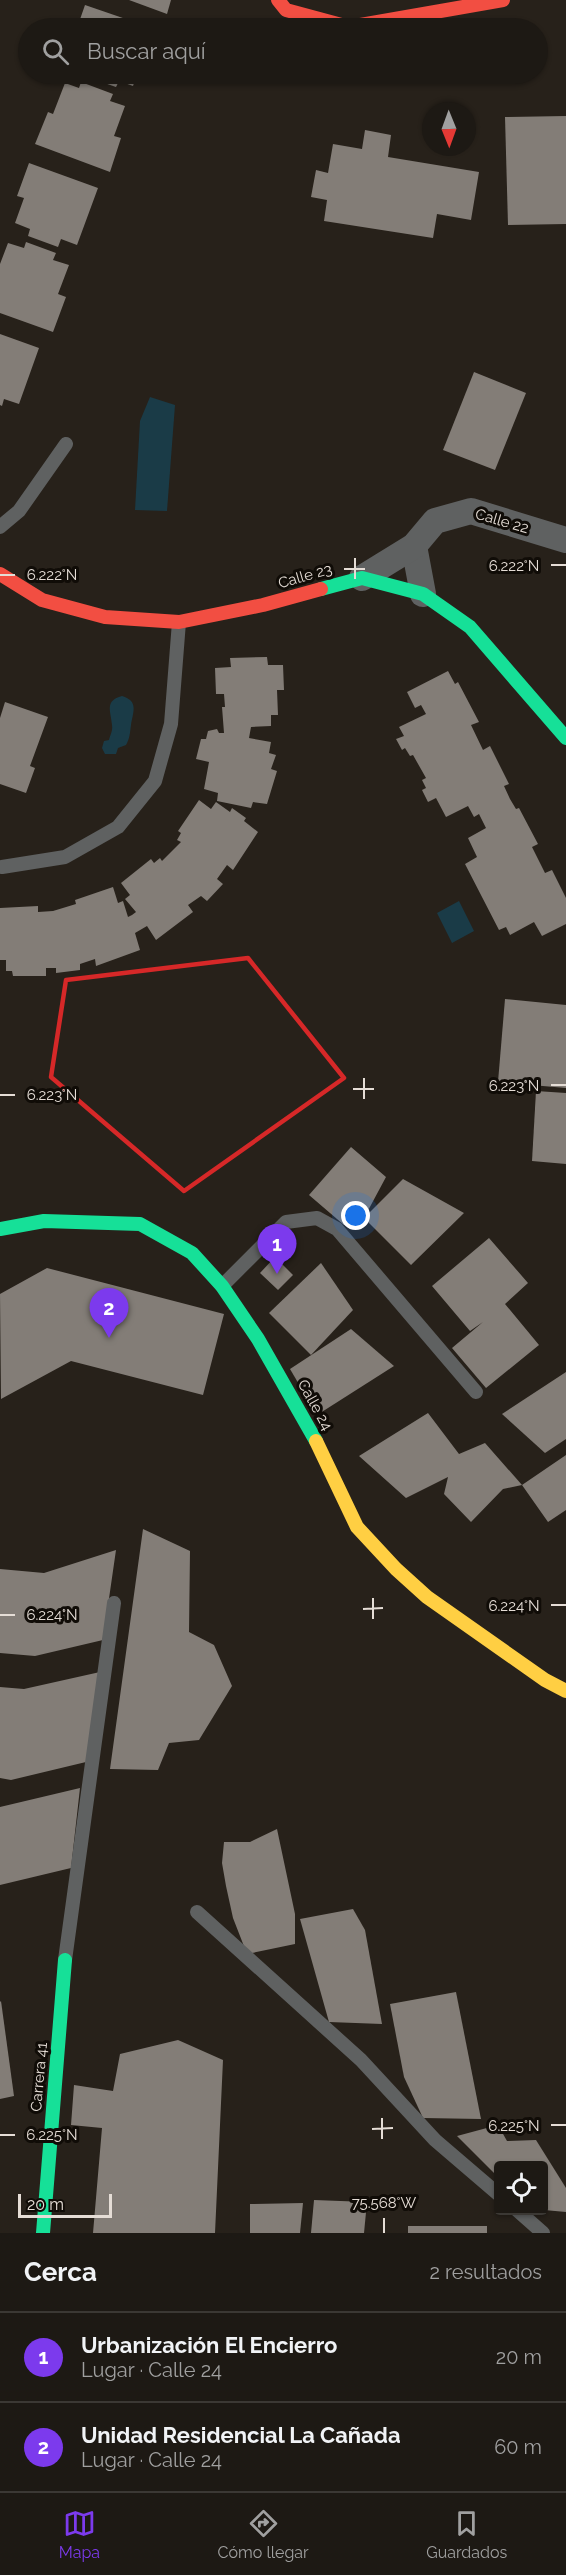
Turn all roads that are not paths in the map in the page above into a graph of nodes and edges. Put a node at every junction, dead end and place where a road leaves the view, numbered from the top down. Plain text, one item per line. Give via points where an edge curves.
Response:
1 (503, 0) edge
2 (282, 5) edge
3 (321, 18) edge
4 (408, 18) edge
5 (66, 444) dead end
6 (0, 527) edge
7 (566, 540) edge
8 (414, 546) junction
9 (0, 574) edge
10 (362, 578) junction
11 (423, 594) junction
12 (179, 622) junction
13 (566, 738) edge
14 (2, 867) dead end
15 (0, 1229) edge
16 (222, 1286) junction
17 (476, 1392) dead end
18 (114, 1603) dead end
19 (566, 1691) edge
20 (197, 1912) dead end
21 (65, 1960) joint
22 (494, 2191) edge
23 (522, 2215) edge
24 (43, 2233) edge
25 (543, 2233) edge

1 - 4 street
2 - 3 street
5 - 6 lane via 19,511
7 - 8 street, Calle 22 via 471,511 435,521
8 - 10 street, Calle 22
8 - 11 street
9 - 12 street, Calle 23 via 42,600 105,617
10 - 11 street, Calle 23
10 - 12 street, Calle 23 via 263,605
11 - 13 street, Calle 23 via 470,627
12 - 14 lane via 171,724 155,782 118,827 65,857
15 - 16 street, Calle 24 via 44,1221 140,1224 192,1253
16 - 17 lane via 286,1222 317,1218 337,1229
16 - 19 street, Calle 24 via 306,1420 357,1527 428,1597
18 - 21 lane
20 - 22 lane via 361,2060 435,2140
21 - 24 street, Carrera 41
23 - 25 lane

